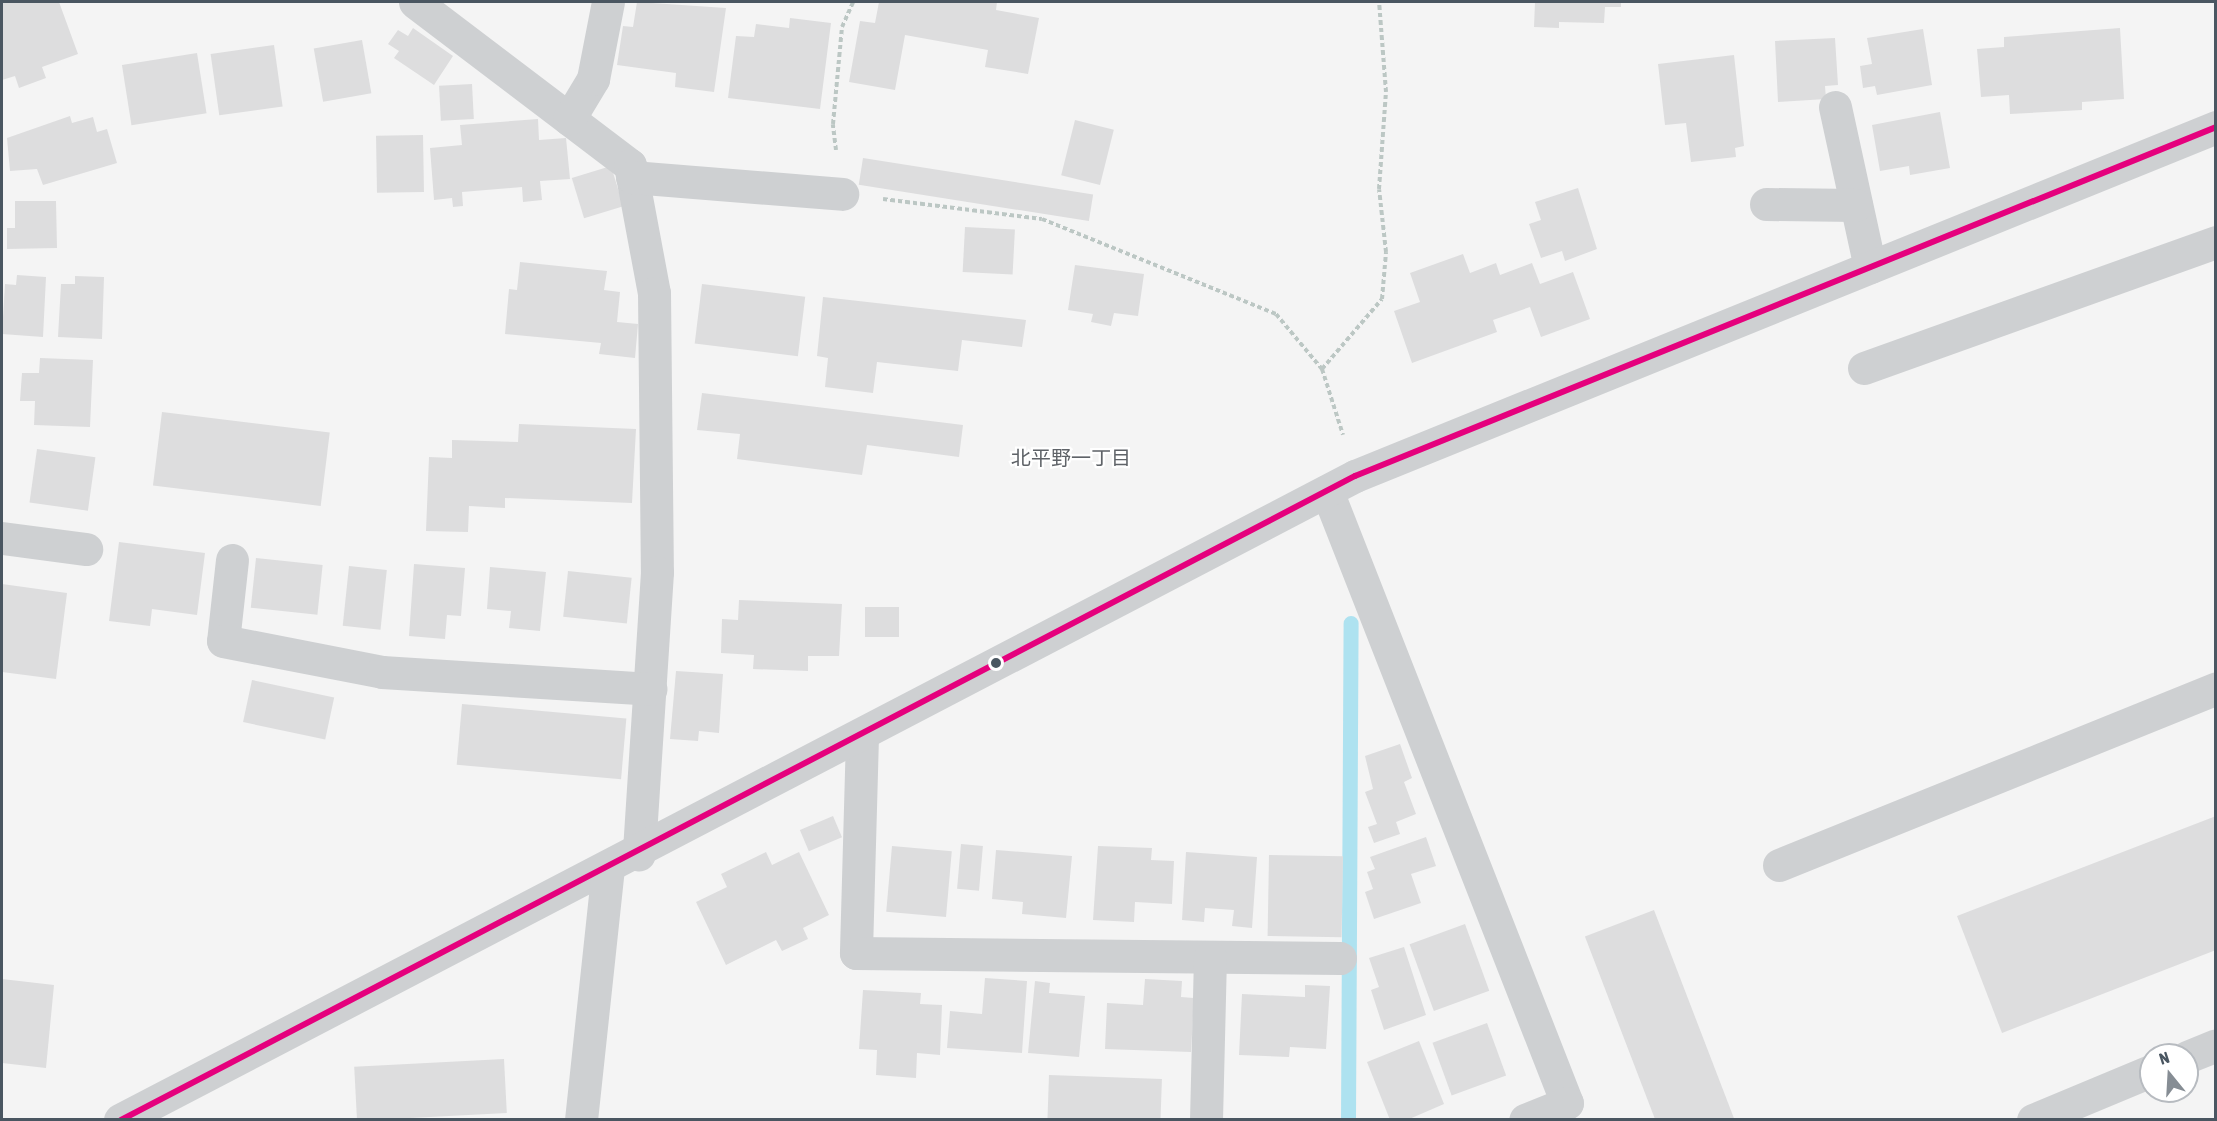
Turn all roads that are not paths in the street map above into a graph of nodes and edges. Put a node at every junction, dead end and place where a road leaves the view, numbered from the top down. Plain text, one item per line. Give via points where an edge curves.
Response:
1 (416, 2) edge
2 (608, 2) edge
3 (1835, 107) dead end
4 (569, 119) junction
5 (2216, 127) edge
6 (632, 177) junction
7 (842, 194) road end
8 (1767, 204) dead end
9 (1856, 205) junction
10 (2216, 242) edge
11 (1870, 267) junction
12 (1864, 368) dead end
13 (1341, 484) junction
14 (2, 538) edge
15 (86, 549) dead end
16 (232, 560) dead end
17 (2216, 688) edge
18 (650, 689) junction
19 (862, 736) junction
20 (639, 854) junction
21 (1779, 865) dead end
22 (608, 867) junction
23 (1210, 957) junction
24 (1340, 958) dead end
25 (2216, 1045) edge
26 (2199, 1052) edge
27 (2139, 1076) edge
28 (120, 1119) edge
29 (581, 1119) edge
30 (1206, 1119) edge
31 (1525, 1119) edge
32 (2033, 1119) edge

1 - 4 street
2 - 4 street via 593,79
3 - 9 street
4 - 6 street via 630,165
5 - 11 street
6 - 7 street
6 - 18 street via 654,293 657,572
8 - 9 street
9 - 11 street
10 - 12 street
11 - 13 street
13 - 19 street
13 - 31 street via 1567,1103
14 - 15 street
16 - 18 street via 223,641 382,672
17 - 21 street
18 - 20 street
19 - 20 street
19 - 23 street via 856,953
20 - 22 street
22 - 28 street
22 - 29 street
23 - 24 street
23 - 30 street
25 - 26 street
27 - 32 street

